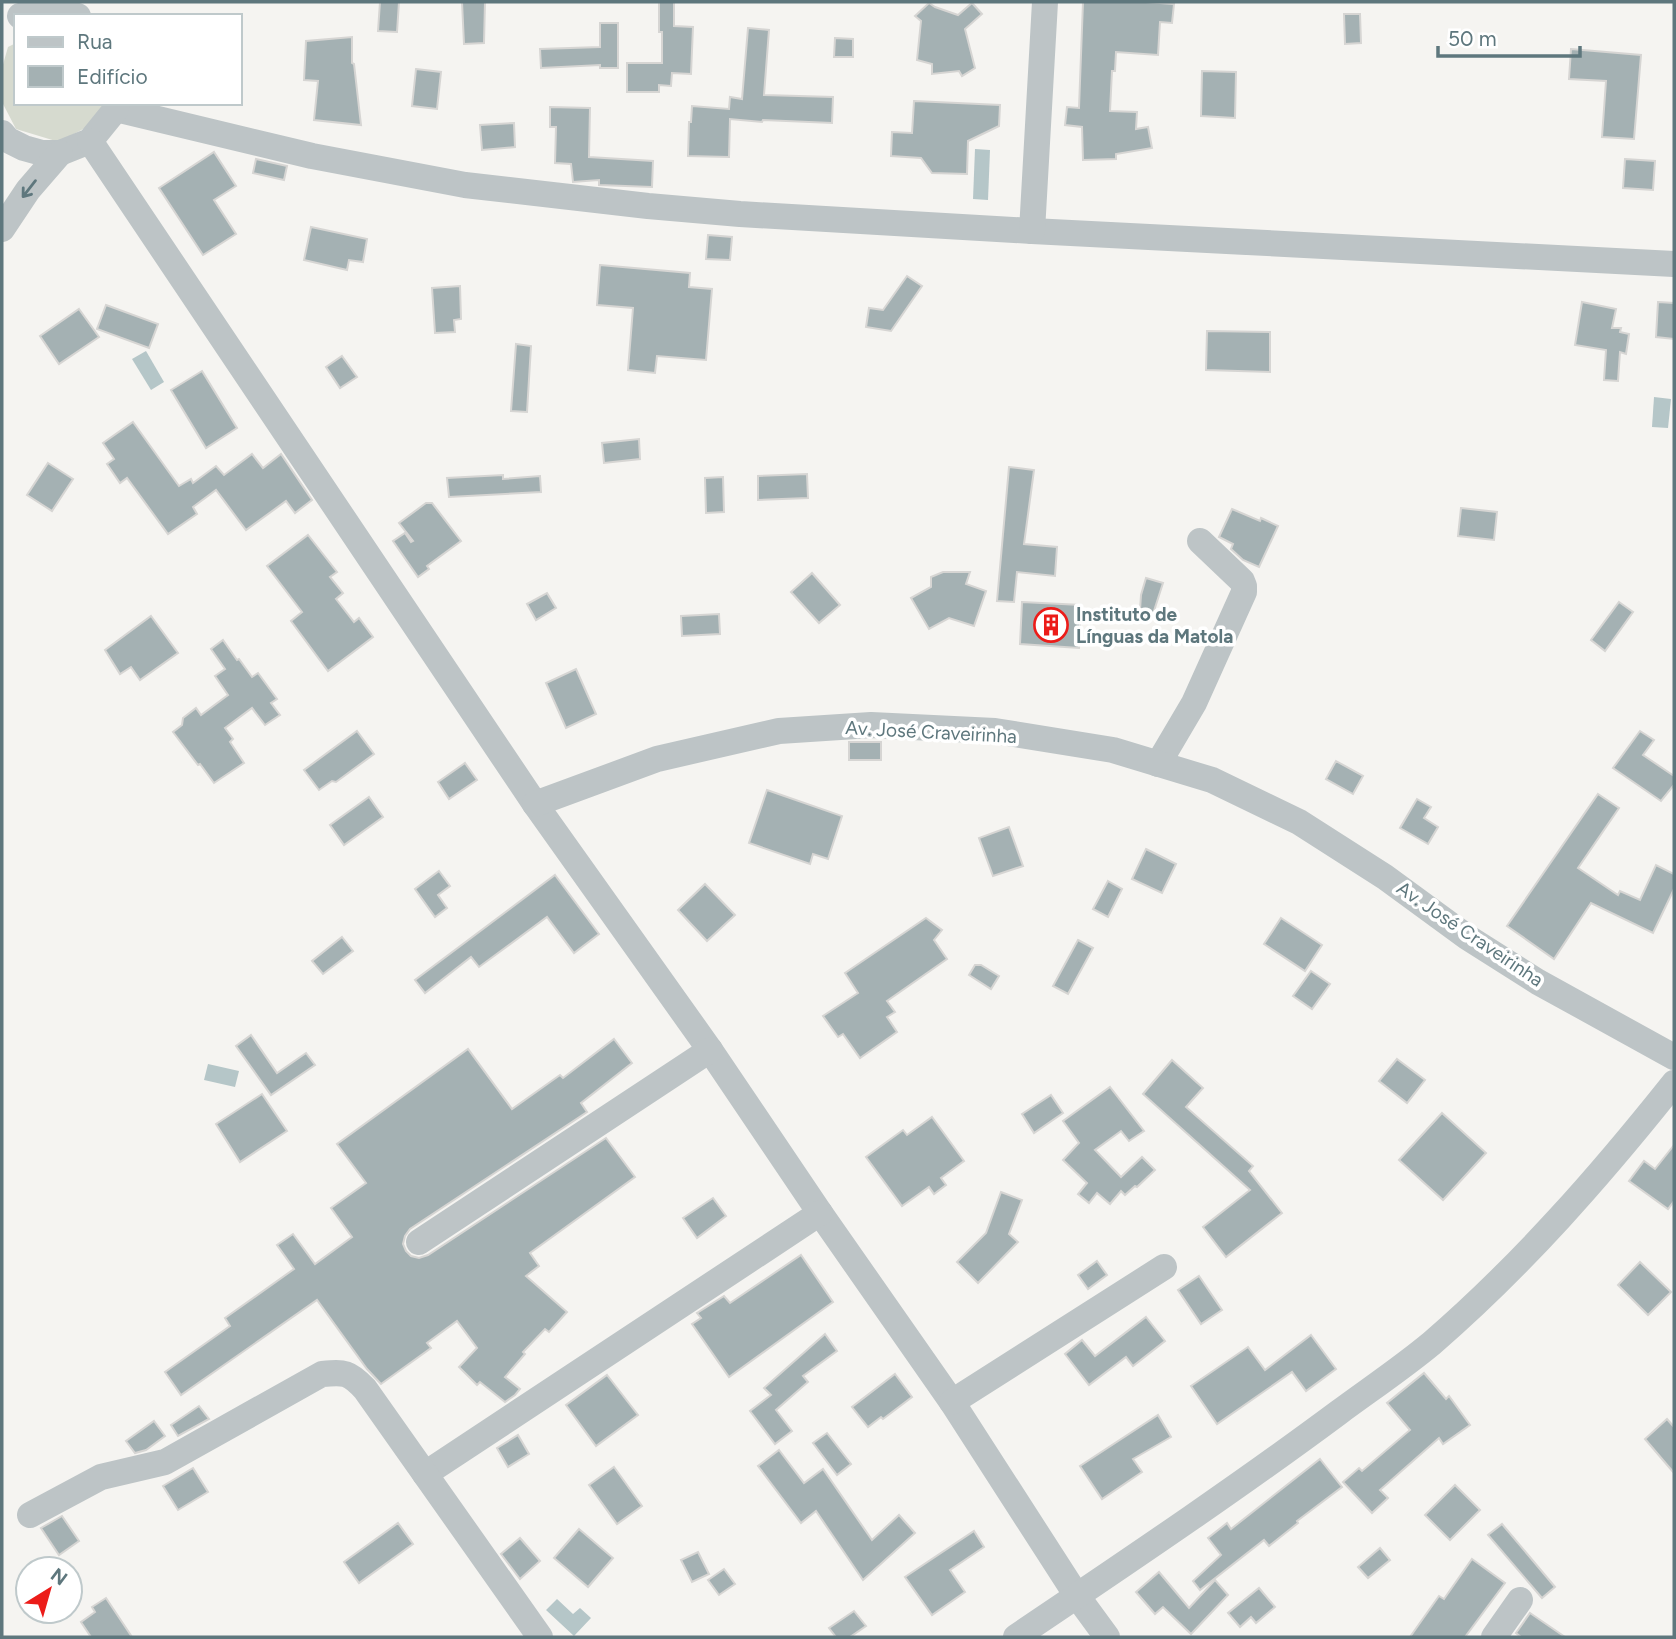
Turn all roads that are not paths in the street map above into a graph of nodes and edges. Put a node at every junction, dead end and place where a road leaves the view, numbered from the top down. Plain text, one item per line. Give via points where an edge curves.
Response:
1 (1045, 2) edge
2 (29, 14) edge
3 (71, 14) edge
4 (117, 106) edge
5 (4, 137) edge
6 (90, 141) junction
7 (60, 153) junction
8 (2, 229) edge
9 (1032, 231) junction
10 (1674, 264) edge
11 (1200, 541) dead end
12 (1158, 764) junction
13 (535, 804) junction
14 (710, 1050) junction
15 (1674, 1057) edge
16 (1674, 1083) edge
17 (820, 1213) junction
18 (419, 1242) dead end
19 (1164, 1267) dead end
20 (952, 1402) junction
21 (425, 1475) junction
22 (30, 1515) dead end
23 (1077, 1596) junction
24 (1520, 1600) dead end
25 (540, 1637) edge
26 (1016, 1637) edge
27 (1107, 1637) edge
28 (1494, 1637) edge

1 - 9 street
2 - 3 street via 51,9
4 - 6 street
4 - 9 street via 313,156 466,185 648,206
5 - 7 street via 24,148
6 - 7 street
6 - 13 street
7 -> 8 street
9 - 10 street
11 - 12 street via 1242,581 1244,592 1194,703
12 - 13 street, Av. José Craveirinha via 1113,750 996,731 870,725 779,731 657,759
12 - 15 street, Av. José Craveirinha via 1212,780 1299,822 1538,982
13 - 14 street
14 - 17 street
14 - 18 street
16 - 23 street via 1564,1215 1430,1344 1294,1446
17 - 20 street
17 - 21 street
19 - 20 street
20 - 23 street
21 - 22 street via 365,1389 352,1376 339,1372 322,1374 165,1462 101,1477
21 - 25 street
23 - 26 street
23 - 27 street
24 - 28 street

